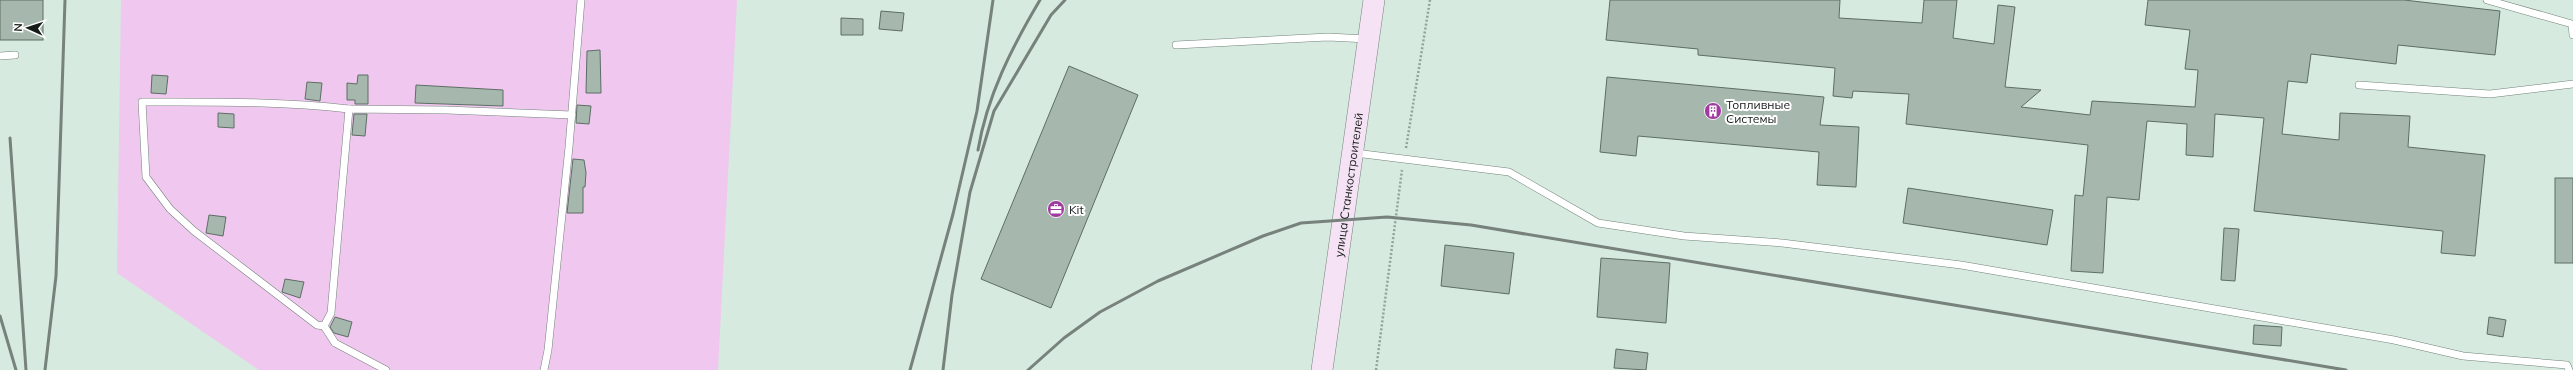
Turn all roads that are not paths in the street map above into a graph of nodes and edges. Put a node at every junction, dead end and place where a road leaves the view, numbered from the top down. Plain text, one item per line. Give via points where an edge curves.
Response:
1 (581, 0) edge
2 (1374, 0) edge
3 (2488, 0) edge
4 (2572, 24) edge
5 (2573, 35) edge
6 (1369, 40) junction
7 (1176, 45) dead end
8 (15, 55) dead end
9 (0, 56) edge
10 (2573, 84) edge
11 (2359, 85) dead end
12 (349, 110) junction
13 (572, 115) junction
14 (1352, 153) junction
15 (324, 326) junction
16 (2569, 366) edge
17 (386, 370) edge
18 (544, 370) edge
19 (1322, 370) edge

1 - 13 lane
2 - 6 main road, улица Станкостроителей
3 - 4 lane
4 - 5 lane
6 - 7 lane via 1328,36
6 - 14 main road, улица Станкостроителей
8 - 9 lane
10 - 11 lane via 2490,94
12 - 13 lane via 448,110
12 - 15 lane via 331,313
12 - 15 lane via 230,102 142,102 146,177 170,209 194,231 317,325
13 - 18 lane
14 - 16 lane via 1509,172 1598,223 1684,236 1782,243 1961,265 2394,340 2463,356
14 - 19 main road, улица Станкостроителей
15 - 17 lane via 335,343

